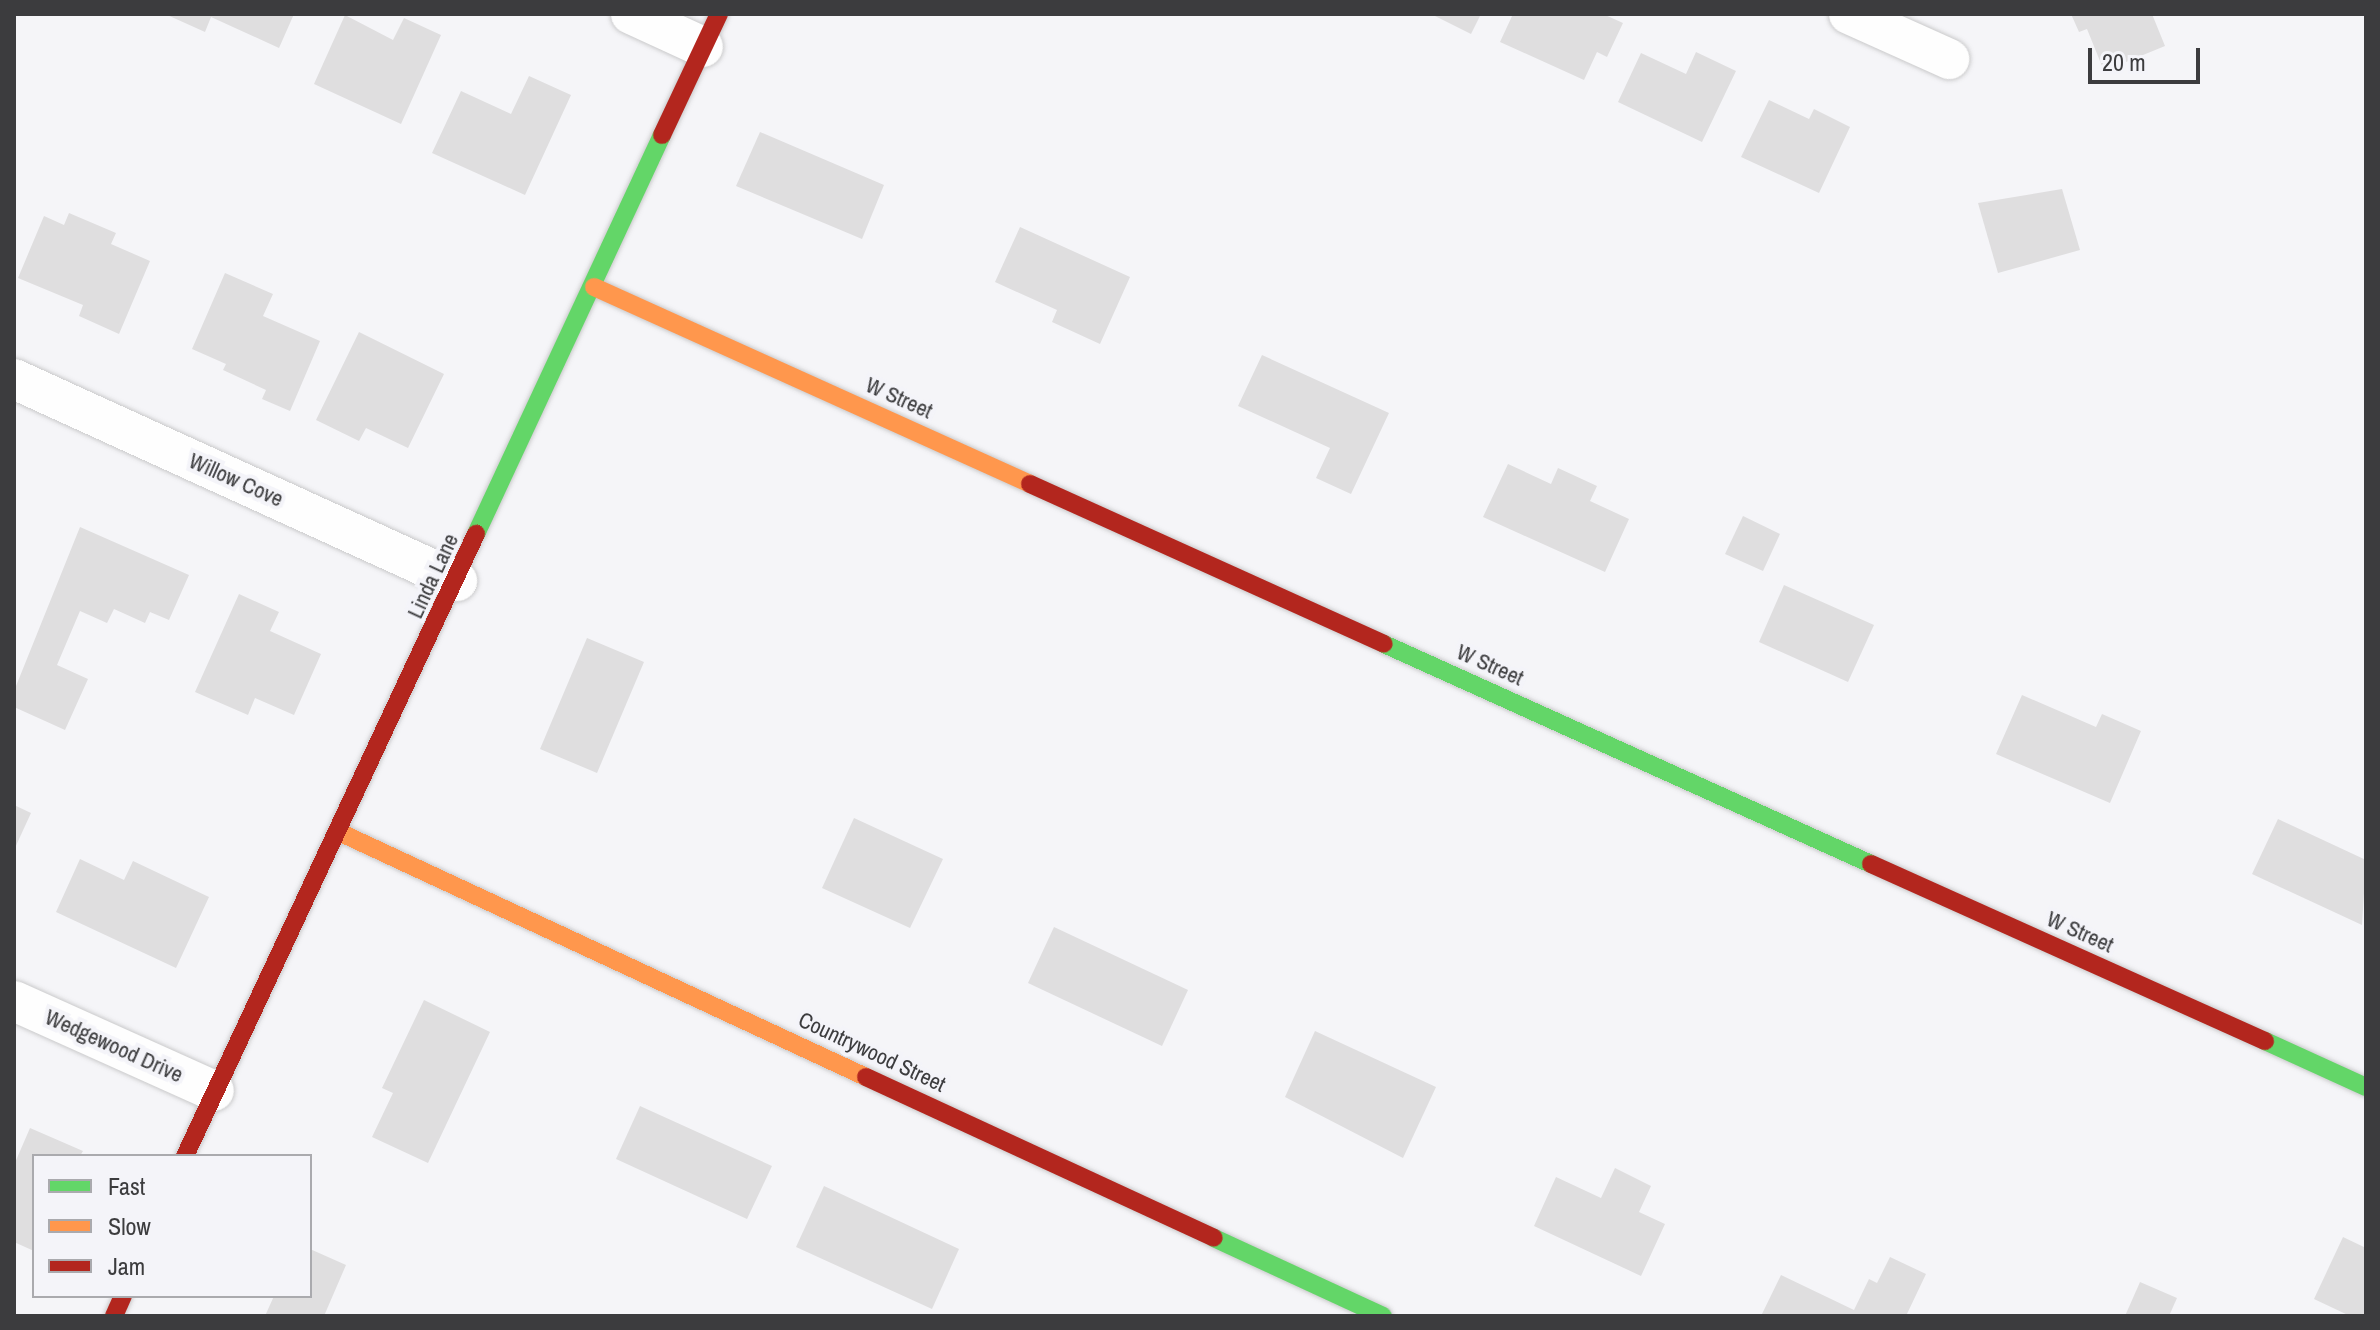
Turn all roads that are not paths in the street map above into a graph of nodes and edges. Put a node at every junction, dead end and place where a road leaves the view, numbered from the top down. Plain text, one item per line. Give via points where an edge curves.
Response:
1 (631, 14) edge
2 (1849, 14) edge
3 (711, 30) edge
4 (1949, 59) dead end
5 (594, 287) junction
6 (14, 379) edge
7 (457, 581) junction
8 (341, 833) junction
9 (14, 1001) edge
10 (2366, 1087) edge
11 (214, 1091) junction
12 (186, 1154) edge
13 (1383, 1316) edge

1 - 3 street
2 - 4 street
3 - 5 street, Linda Lane
5 - 7 street, Linda Lane
5 - 10 street, W Street
6 - 7 street, Willow Cove
7 - 8 street, Linda Lane
8 - 11 street, Linda Lane
8 - 13 street, Countrywood Street
9 - 11 street, Wedgewood Drive
11 - 12 street, Linda Lane

